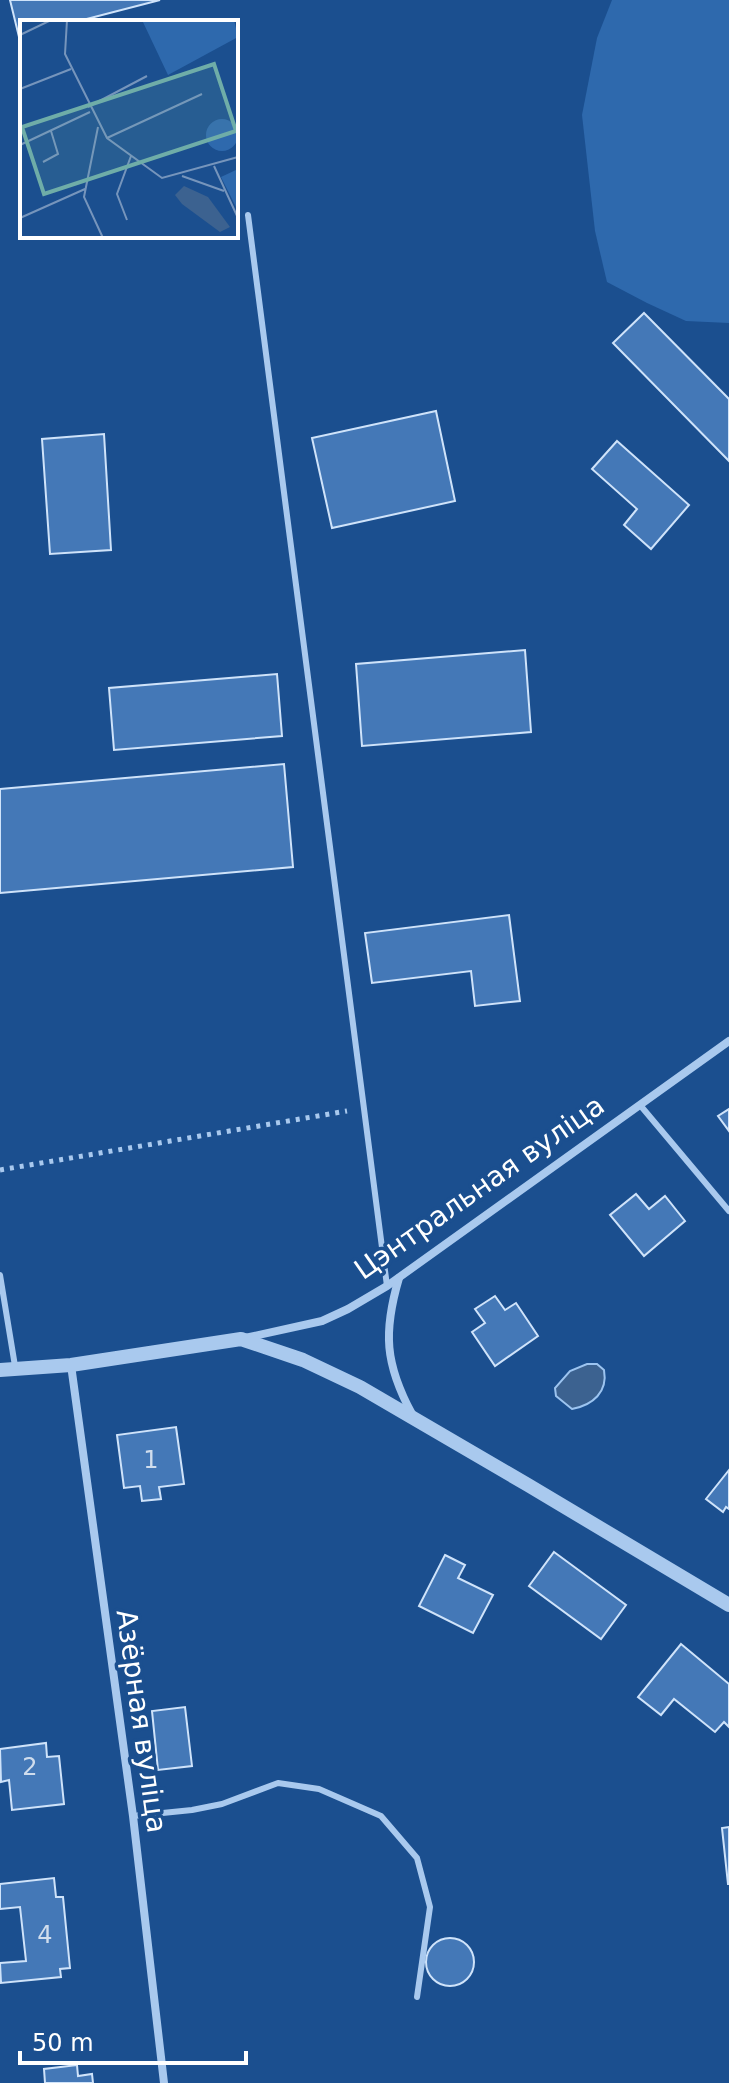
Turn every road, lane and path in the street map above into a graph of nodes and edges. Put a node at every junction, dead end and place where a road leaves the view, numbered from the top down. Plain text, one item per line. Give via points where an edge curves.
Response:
1 (248, 215) dead end
2 (729, 1041) edge
3 (640, 1105) junction
4 (364, 1108) junction
5 (0, 1170) edge
6 (729, 1211) edge
7 (0, 1275) edge
8 (399, 1277) junction
9 (387, 1286) junction
10 (241, 1339) junction
11 (71, 1365) junction
12 (8, 1369) edge
13 (414, 1419) junction
14 (729, 1605) edge
15 (133, 1816) junction
16 (417, 1997) dead end
17 (164, 2083) edge

1 - 4 lane
2 - 3 street, Цэнтральная вуліца
3 - 6 lane
3 - 8 street, Цэнтральная вуліца
4 - 5 path
4 - 9 lane
7 - 12 lane
8 - 9 street, Цэнтральная вуліца
8 - 13 street via 388,1341 396,1381
9 - 10 street, Цэнтральная вуліца via 322,1321
10 - 11 street, Цэнтральная вуліца
10 - 13 street, Цэнтральная вуліца via 326,1370
11 - 12 street, Цэнтральная вуліца
11 - 15 street, Азёрная вуліца
13 - 14 street, Цэнтральная вуліца
15 - 16 lane via 222,1804 278,1783 319,1789 381,1816 417,1858 430,1907
15 - 17 street, Азёрная вуліца

